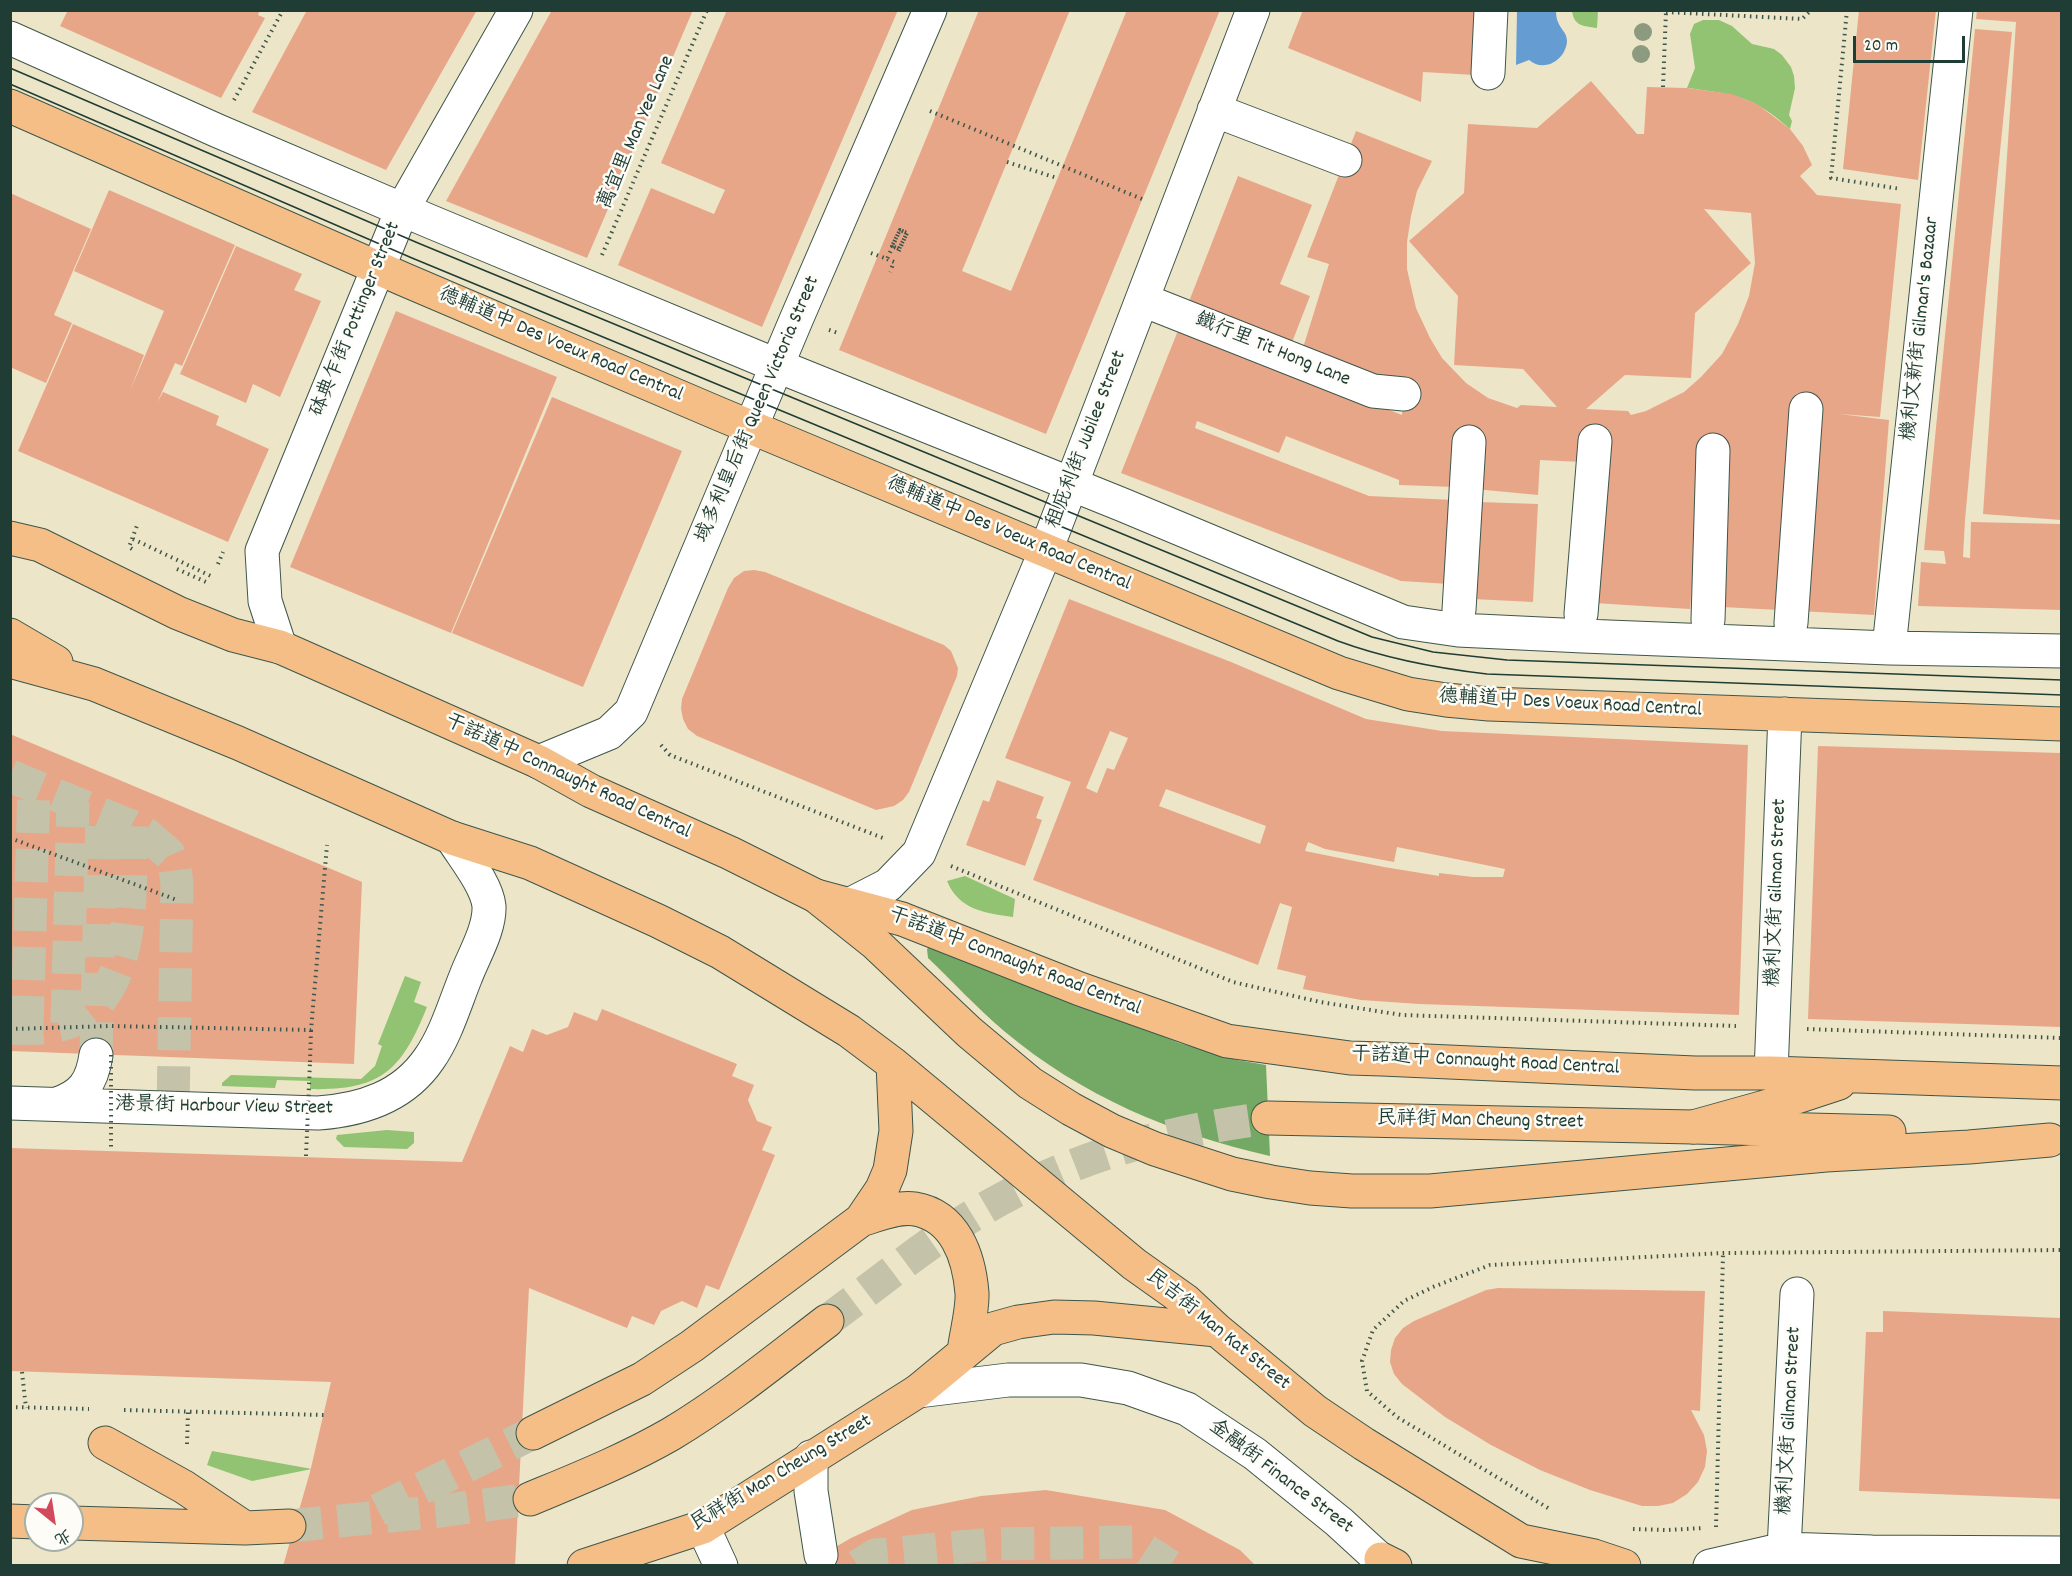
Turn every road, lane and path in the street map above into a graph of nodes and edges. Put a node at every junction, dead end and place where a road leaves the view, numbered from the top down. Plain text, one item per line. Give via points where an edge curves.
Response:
1 (282, 10) edge
2 (516, 10) edge
3 (706, 10) edge
4 (930, 10) edge
5 (1253, 10) edge
6 (1491, 10) edge
7 (1811, 10) edge
8 (1847, 10) edge
9 (1956, 10) edge
10 (1666, 11) edge
11 (1726, 13) edge
12 (10, 38) edge
13 (1488, 73) dead end
14 (1663, 87) dead end
15 (234, 101) dead end
16 (10, 106) edge
17 (1214, 110) junction
18 (930, 111) dead end
19 (1345, 160) dead end
20 (1007, 162) dead end
21 (1057, 178) dead end
22 (1936, 194) junction
23 (1151, 203) dead end
24 (402, 210) junction
25 (907, 233) junction
26 (892, 246) junction
27 (871, 253) dead end
28 (897, 255) dead end
29 (601, 258) dead end
30 (887, 259) junction
31 (379, 268) junction
32 (890, 272) dead end
33 (1143, 300) junction
34 (778, 366) junction
35 (1404, 394) dead end
36 (1806, 410) dead end
37 (752, 427) junction
38 (1595, 441) dead end
39 (1469, 442) dead end
40 (1713, 450) dead end
41 (1071, 484) junction
42 (138, 523) dead end
43 (10, 525) edge
44 (132, 538) junction
45 (25, 542) edge
46 (129, 547) dead end
47 (1046, 550) junction
48 (223, 552) dead end
49 (218, 564) dead end
50 (213, 577) dead end
51 (1460, 610) dead end
52 (1581, 615) dead end
53 (1708, 620) dead end
54 (1791, 623) dead end
55 (10, 635) edge
56 (280, 647) junction
57 (1889, 648) junction
58 (2061, 651) edge
59 (10, 661) edge
60 (94, 684) junction
61 (1785, 714) junction
62 (2061, 724) edge
63 (661, 745) dead end
64 (539, 762) junction
65 (10, 838) edge
66 (452, 838) junction
67 (893, 842) dead end
68 (327, 845) dead end
69 (944, 863) dead end
70 (816, 896) junction
71 (177, 900) dead end
72 (851, 904) junction
73 (1773, 1027) junction
74 (10, 1029) edge
75 (310, 1030) junction
76 (2061, 1038) edge
77 (103, 1055) joint
78 (893, 1064) junction
79 (1771, 1073) junction
80 (1859, 1077) junction
81 (2061, 1083) edge
82 (10, 1102) edge
83 (57, 1104) junction
84 (1268, 1118) tunnel mouth
85 (1693, 1127) junction
86 (2056, 1140) edge
87 (1826, 1142) junction
88 (111, 1151) dead end
89 (306, 1156) dead end
90 (861, 1220) junction
91 (2061, 1250) edge
92 (1723, 1253) junction
93 (1797, 1294) dead end
94 (827, 1321) tunnel mouth
95 (1217, 1330) junction
96 (964, 1352) junction
97 (22, 1372) dead end
98 (918, 1391) junction
99 (10, 1407) edge
100 (26, 1408) junction
101 (96, 1410) dead end
102 (119, 1410) dead end
103 (188, 1412) junction
104 (324, 1415) dead end
105 (533, 1433) tunnel mouth
106 (105, 1443) dead end
107 (187, 1444) dead end
108 (811, 1457) junction
109 (530, 1499) tunnel mouth
110 (1551, 1510) dead end
111 (84, 1523) edge
112 (290, 1526) tunnel mouth
113 (703, 1527) junction
114 (1716, 1527) dead end
115 (245, 1528) junction
116 (1784, 1549) junction
117 (1529, 1553) edge
118 (2061, 1553) edge
119 (821, 1555) dead end
120 (1388, 1563) edge
121 (584, 1566) edge
122 (721, 1566) edge
123 (1624, 1566) edge
124 (1710, 1566) edge

1 - 15 path
2 - 24 street, 砵典乍街 Pottinger Street
3 - 29 path, 萬宜里 Man Yee Lane
4 - 34 street, 域多利皇后街 Queen Victoria Street
5 - 17 street, 租庇利街 Jubilee Street
6 - 13 street
7 - 11 path via 1802,19
8 - 22 path via 1830,178
9 - 22 street, 機利文新街 Gilman's Bazaar
10 - 11 path
10 - 14 path
12 - 24 street
16 - 31 main road, 德輔道中 Des Voeux Road Central
17 - 19 street
17 - 33 street, 租庇利街 Jubilee Street
18 - 23 path
20 - 21 path
22 - 57 street, 機利文新街 Gilman's Bazaar
24 - 31 street, 砵典乍街 Pottinger Street
24 - 34 street
25 - 26 path via 900,230
25 - 26 path via 899,249
25 - 28 path
26 - 30 path
27 - 30 path
30 - 32 path via 894,262
31 - 37 main road, 德輔道中 Des Voeux Road Central
31 - 56 street, 砵典乍街 Pottinger Street via 262,551 265,601
33 - 35 street, 鐵行里 Tit Hong Lane via 1373,391
33 - 41 street, 租庇利街 Jubilee Street
34 - 37 street, 域多利皇后街 Queen Victoria Street
34 - 41 street
36 - 54 street
37 - 47 main road, 德輔道中 Des Voeux Road Central
37 - 64 street, 域多利皇后街 Queen Victoria Street via 631,712 609,733
38 - 52 street
39 - 51 street
40 - 53 street
41 - 47 street, 租庇利街 Jubilee Street
41 - 57 street via 1403,622 1458,630 1549,635
42 - 44 path
43 - 45 main road, 干諾道中 Connaught Road Central
44 - 46 path
44 - 50 path
45 - 56 main road, 干諾道中 Connaught Road Central via 178,613 232,635
47 - 61 main road, 德輔道中 Des Voeux Road Central via 1339,673 1408,694 1489,704
47 - 72 street, 租庇利街 Jubilee Street via 919,853 888,885
48 - 49 path
55 - 60 main road
56 - 64 main road, 干諾道中 Connaught Road Central
57 - 58 street
59 - 60 main road
60 - 66 main road
61 - 62 main road, 德輔道中 Des Voeux Road Central
61 - 73 street, 機利文街 Gilman Street
63 - 67 path via 670,755
64 - 70 main road, 干諾道中 Connaught Road Central via 591,791
65 - 71 path
66 - 78 main road, 民吉街 Man Kat Street via 530,863 720,952 849,1031
66 - 83 street, 港景街 Harbour View Street via 482,886 489,906 486,926 444,1032 429,1059 409,1081 387,1096 366,1106 318,1113
68 - 75 path, bridge
69 - 73 path via 1233,982 1320,1002 1410,1015
70 - 72 main road, 干諾道中 Connaught Road Central
70 - 87 main road via 875,943 969,1032 1030,1083 1112,1131 1232,1174 1331,1189 1430,1191
72 - 79 main road, 干諾道中 Connaught Road Central via 902,919 1227,1041 1350,1058
73 - 76 path
73 - 79 street, 機利文街 Gilman Street
74 - 75 path, bridge via 111,1026
75 - 89 path, bridge
77 - 83 street via 84,1088
77 - 88 path, bridge
78 - 90 main road via 896,1131 890,1170
78 - 95 main road, 民吉街 Man Kat Street
79 - 80 main road, 干諾道中 Connaught Road Central
80 - 81 main road, 干諾道中 Connaught Road Central
80 - 85 main road
82 - 83 street, 港景街 Harbour View Street
84 - 85 main road, 民祥街 Man Cheung Street
85 - 87 main road, 民祥街 Man Cheung Street
86 - 87 main road via 1969,1134
90 - 96 main road via 893,1210 914,1209 940,1218 958,1239 966,1258 972,1294
90 - 105 main road via 642,1379
91 - 92 path
92 - 110 path via 1490,1265 1404,1301 1374,1330 1362,1361 1367,1391 1397,1417
92 - 114 path
93 - 116 street, 機利文街 Gilman Street
94 - 109 main road via 738,1390 671,1434
95 - 96 main road, 民祥街 Man Cheung Street via 1054,1317 993,1329
95 - 117 main road, 民吉街 Man Kat Street via 1315,1411
96 - 98 main road, 民祥街 Man Cheung Street
97 - 100 path
98 - 108 main road, 民祥街 Man Cheung Street
98 - 120 street, 金融街 Finance Street via 1008,1380 1080,1380 1128,1388 1177,1405 1255,1454
99 - 100 path
100 - 101 path
102 - 103 path
103 - 104 path
103 - 107 path
106 - 115 main road via 184,1487
108 - 113 main road, 民祥街 Man Cheung Street
108 - 119 street via 811,1491
111 - 115 main road
112 - 115 main road
113 - 121 main road, 民祥街 Man Cheung Street
113 - 122 street
116 - 118 street
116 - 124 street
117 - 123 main road, 民吉街 Man Kat Street via 1594,1556

